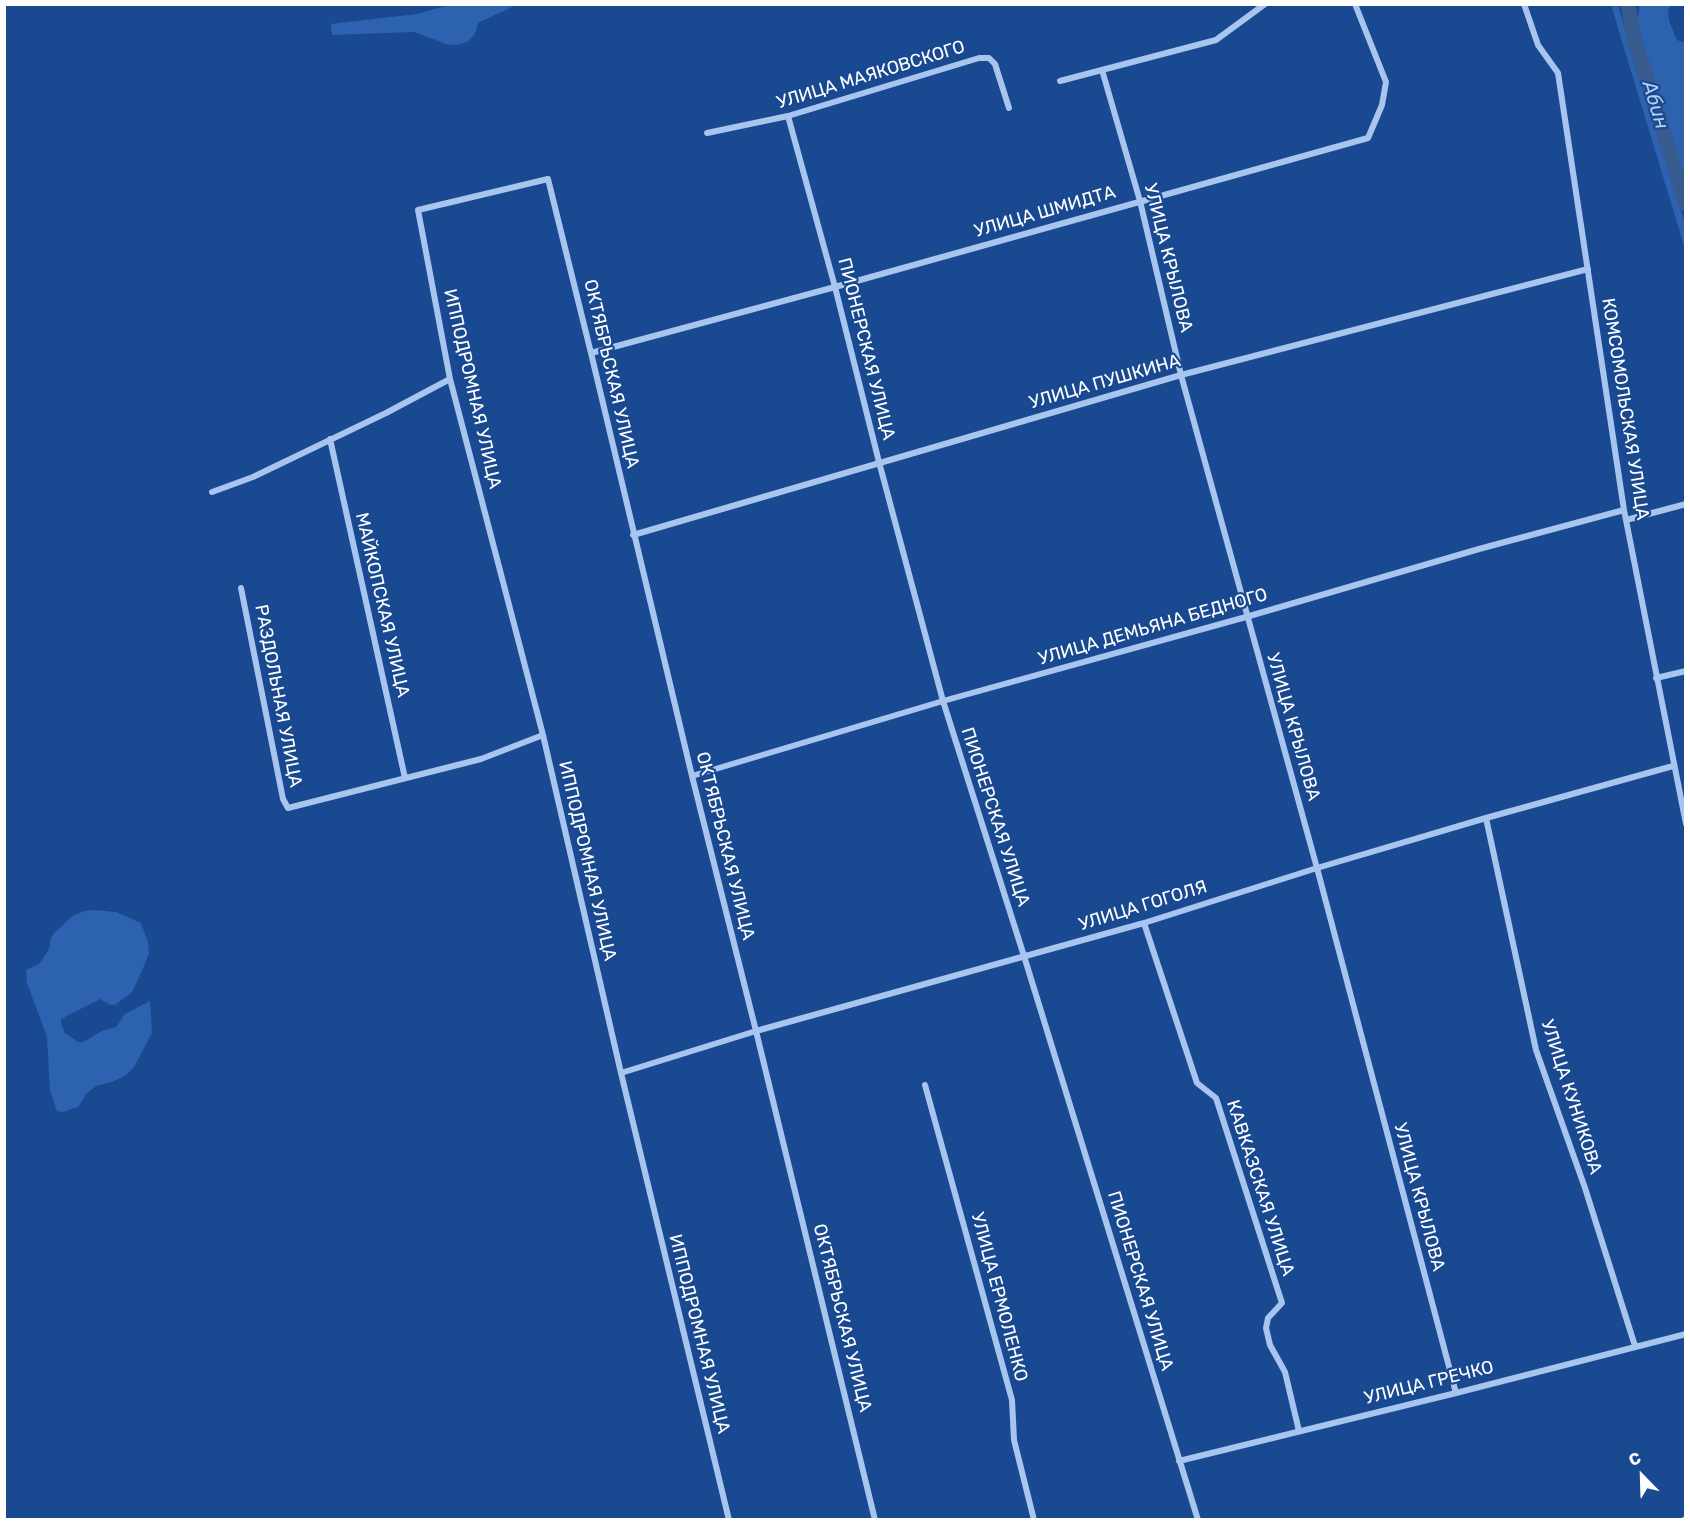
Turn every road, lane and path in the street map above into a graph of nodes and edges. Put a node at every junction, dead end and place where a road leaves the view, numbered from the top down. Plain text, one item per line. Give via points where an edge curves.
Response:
1 (1265, 4) edge
2 (1355, 4) edge
3 (1524, 4) edge
4 (1102, 70) junction
5 (1060, 81) dead end
6 (1009, 108) dead end
7 (788, 116) junction
8 (707, 133) dead end
9 (548, 179) joint
10 (1140, 201) junction
11 (1588, 269) junction
12 (835, 287) junction
13 (591, 352) junction
14 (1181, 375) junction
15 (450, 379) junction
16 (330, 439) junction
17 (879, 462) junction
18 (212, 492) dead end
19 (1686, 504) edge
20 (1624, 510) junction
21 (1626, 520) junction
22 (633, 535) junction
23 (241, 588) dead end
24 (1246, 617) junction
25 (1686, 671) edge
26 (1656, 678) junction
27 (943, 701) junction
28 (543, 735) junction
29 (1673, 766) junction
30 (692, 776) junction
31 (405, 778) junction
32 (1486, 818) junction
33 (1686, 824) edge
34 (1317, 868) junction
35 (1144, 922) junction
36 (1024, 956) junction
37 (756, 1031) junction
38 (621, 1073) junction
39 (925, 1085) dead end
40 (1686, 1334) edge
41 (1635, 1346) junction
42 (1455, 1393) junction
43 (1299, 1431) junction
44 (1179, 1461) junction
45 (729, 1520) edge
46 (875, 1520) edge
47 (1034, 1520) edge
48 (1198, 1520) edge

1 - 4 street via 1216,40
2 - 10 street, УЛИЦА ШМИДТА via 1386,82 1382,105 1368,138
3 - 11 street, КОМСОМОЛЬСКАЯ УЛИЦА via 1538,45 1558,73
4 - 5 street
4 - 10 street, УЛИЦА КРЫЛОВА
6 - 7 street, УЛИЦА МАЯКОВСКОГО via 995,64 989,58 979,58
7 - 8 street, УЛИЦА МАЯКОВСКОГО
7 - 12 street, ПИОНЕРСКАЯ УЛИЦА
9 - 13 street, ОКТЯБРЬСКАЯ УЛИЦА
9 - 15 street, ИППОДРОМНАЯ УЛИЦА via 418,210
10 - 12 street, УЛИЦА ШМИДТА
10 - 14 street, УЛИЦА КРЫЛОВА
11 - 14 street, УЛИЦА ПУШКИНА
11 - 20 street, КОМСОМОЛЬСКАЯ УЛИЦА
12 - 13 street, УЛИЦА ШМИДТА
12 - 17 street, ПИОНЕРСКАЯ УЛИЦА
13 - 22 street, ОКТЯБРЬСКАЯ УЛИЦА
14 - 17 street, УЛИЦА ПУШКИНА
14 - 24 street, УЛИЦА КРЫЛОВА
15 - 16 street
15 - 28 street, ИППОДРОМНАЯ УЛИЦА
16 - 18 street via 253,477
16 - 31 street, МАЙКОПСКАЯ УЛИЦА
17 - 22 street, УЛИЦА ПУШКИНА
17 - 27 street, ПИОНЕРСКАЯ УЛИЦА
19 - 21 street
20 - 21 street, КОМСОМОЛЬСКАЯ УЛИЦА
20 - 24 street, УЛИЦА ДЕМЬЯНА БЕДНОГО
21 - 26 street, КОМСОМОЛЬСКАЯ УЛИЦА
22 - 30 street, ОКТЯБРЬСКАЯ УЛИЦА
23 - 31 street, РАЗДОЛЬНАЯ УЛИЦА via 288,808
24 - 27 street, УЛИЦА ДЕМЬЯНА БЕДНОГО
24 - 34 street, УЛИЦА КРЫЛОВА
25 - 26 street
26 - 29 street, КОМСОМОЛЬСКАЯ УЛИЦА
27 - 30 street, УЛИЦА ДЕМЬЯНА БЕДНОГО
27 - 36 street, ПИОНЕРСКАЯ УЛИЦА
28 - 31 street via 481,759
28 - 38 street, ИППОДРОМНАЯ УЛИЦА
29 - 32 street, УЛИЦА ГОГОЛЯ
29 - 33 street, КОМСОМОЛЬСКАЯ УЛИЦА
30 - 37 street, ОКТЯБРЬСКАЯ УЛИЦА
32 - 34 street, УЛИЦА ГОГОЛЯ
32 - 41 street, УЛИЦА КУНИКОВА via 1536,1050
34 - 35 street, УЛИЦА ГОГОЛЯ
34 - 42 street, УЛИЦА КРЫЛОВА
35 - 36 street, УЛИЦА ГОГОЛЯ
35 - 43 street, КАВКАЗСКАЯ УЛИЦА via 1197,1083 1216,1098 1282,1303 1268,1318 1266,1328 1270,1345 1285,1372
36 - 37 street, УЛИЦА ГОГОЛЯ
36 - 44 street, ПИОНЕРСКАЯ УЛИЦА
37 - 38 street, УЛИЦА ГОГОЛЯ
37 - 46 street, ОКТЯБРЬСКАЯ УЛИЦА
38 - 45 street, ИППОДРОМНАЯ УЛИЦА
39 - 47 street, УЛИЦА ЕРМОЛЕНКО via 1012,1400 1014,1440
40 - 41 street, УЛИЦА ГРЕЧКО
41 - 42 street, УЛИЦА ГРЕЧКО
42 - 43 street, УЛИЦА ГРЕЧКО
43 - 44 street, УЛИЦА ГРЕЧКО
44 - 48 street, ПИОНЕРСКАЯ УЛИЦА

